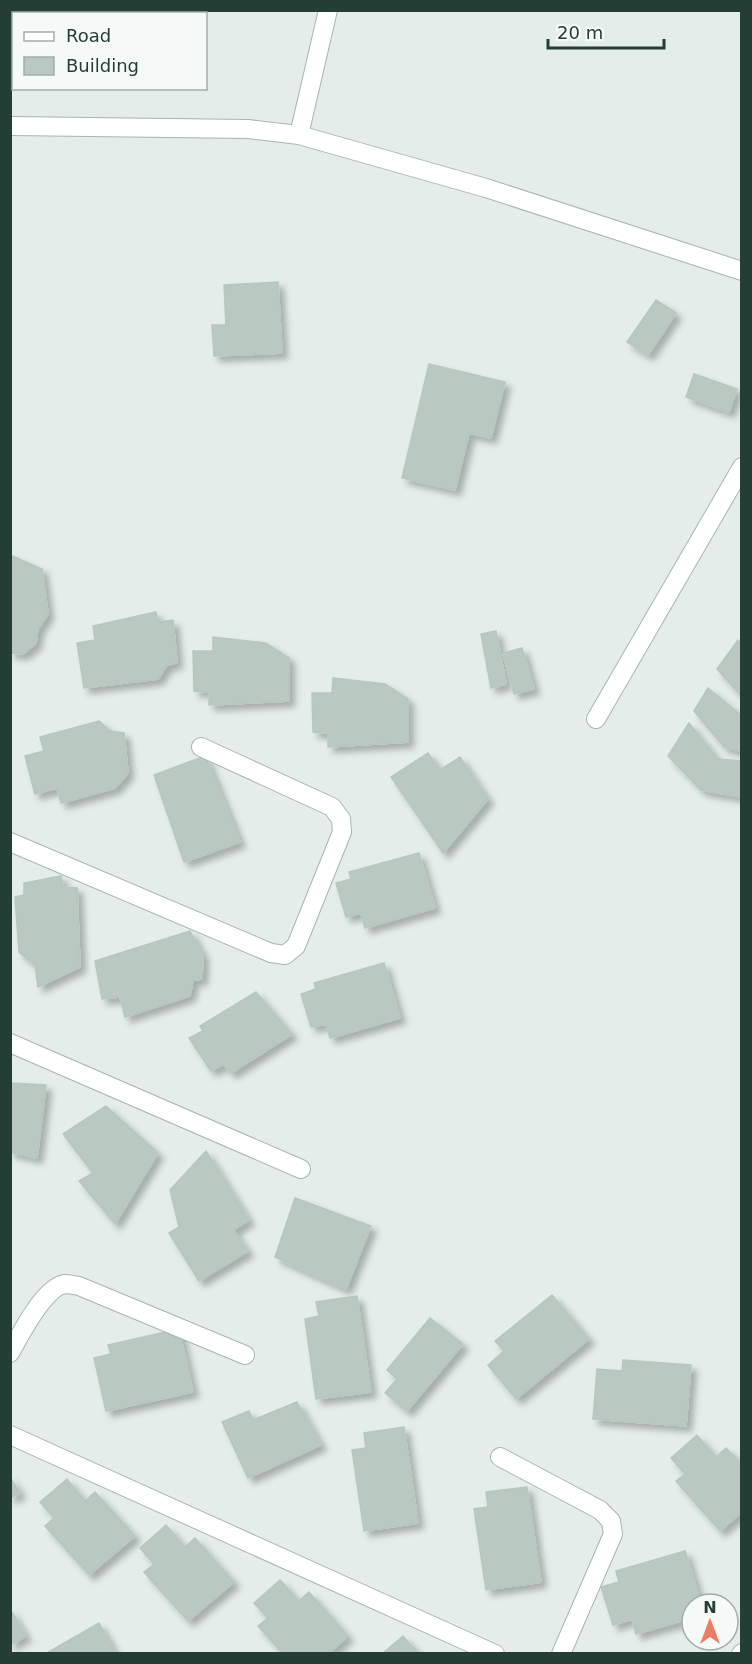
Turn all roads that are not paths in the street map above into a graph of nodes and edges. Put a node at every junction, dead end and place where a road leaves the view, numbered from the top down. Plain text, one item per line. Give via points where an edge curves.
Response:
1 (328, 10) edge
2 (10, 126) edge
3 (299, 135) junction
4 (741, 271) edge
5 (741, 467) edge
6 (596, 719) dead end
7 (201, 747) dead end
8 (12, 846) edge
9 (10, 1043) edge
10 (301, 1169) dead end
11 (11, 1349) edge
12 (245, 1355) dead end
13 (10, 1435) edge
14 (500, 1457) dead end
15 (495, 1653) edge
16 (561, 1653) edge

1 - 3 street
2 - 3 street via 248,129
3 - 4 street via 486,188
5 - 6 street
7 - 8 street via 332,807 341,819 342,832 296,946 285,955 271,953
9 - 10 street
11 - 12 street via 50,1291 63,1284 79,1286
13 - 15 street
14 - 16 street via 600,1510 611,1521 613,1534

